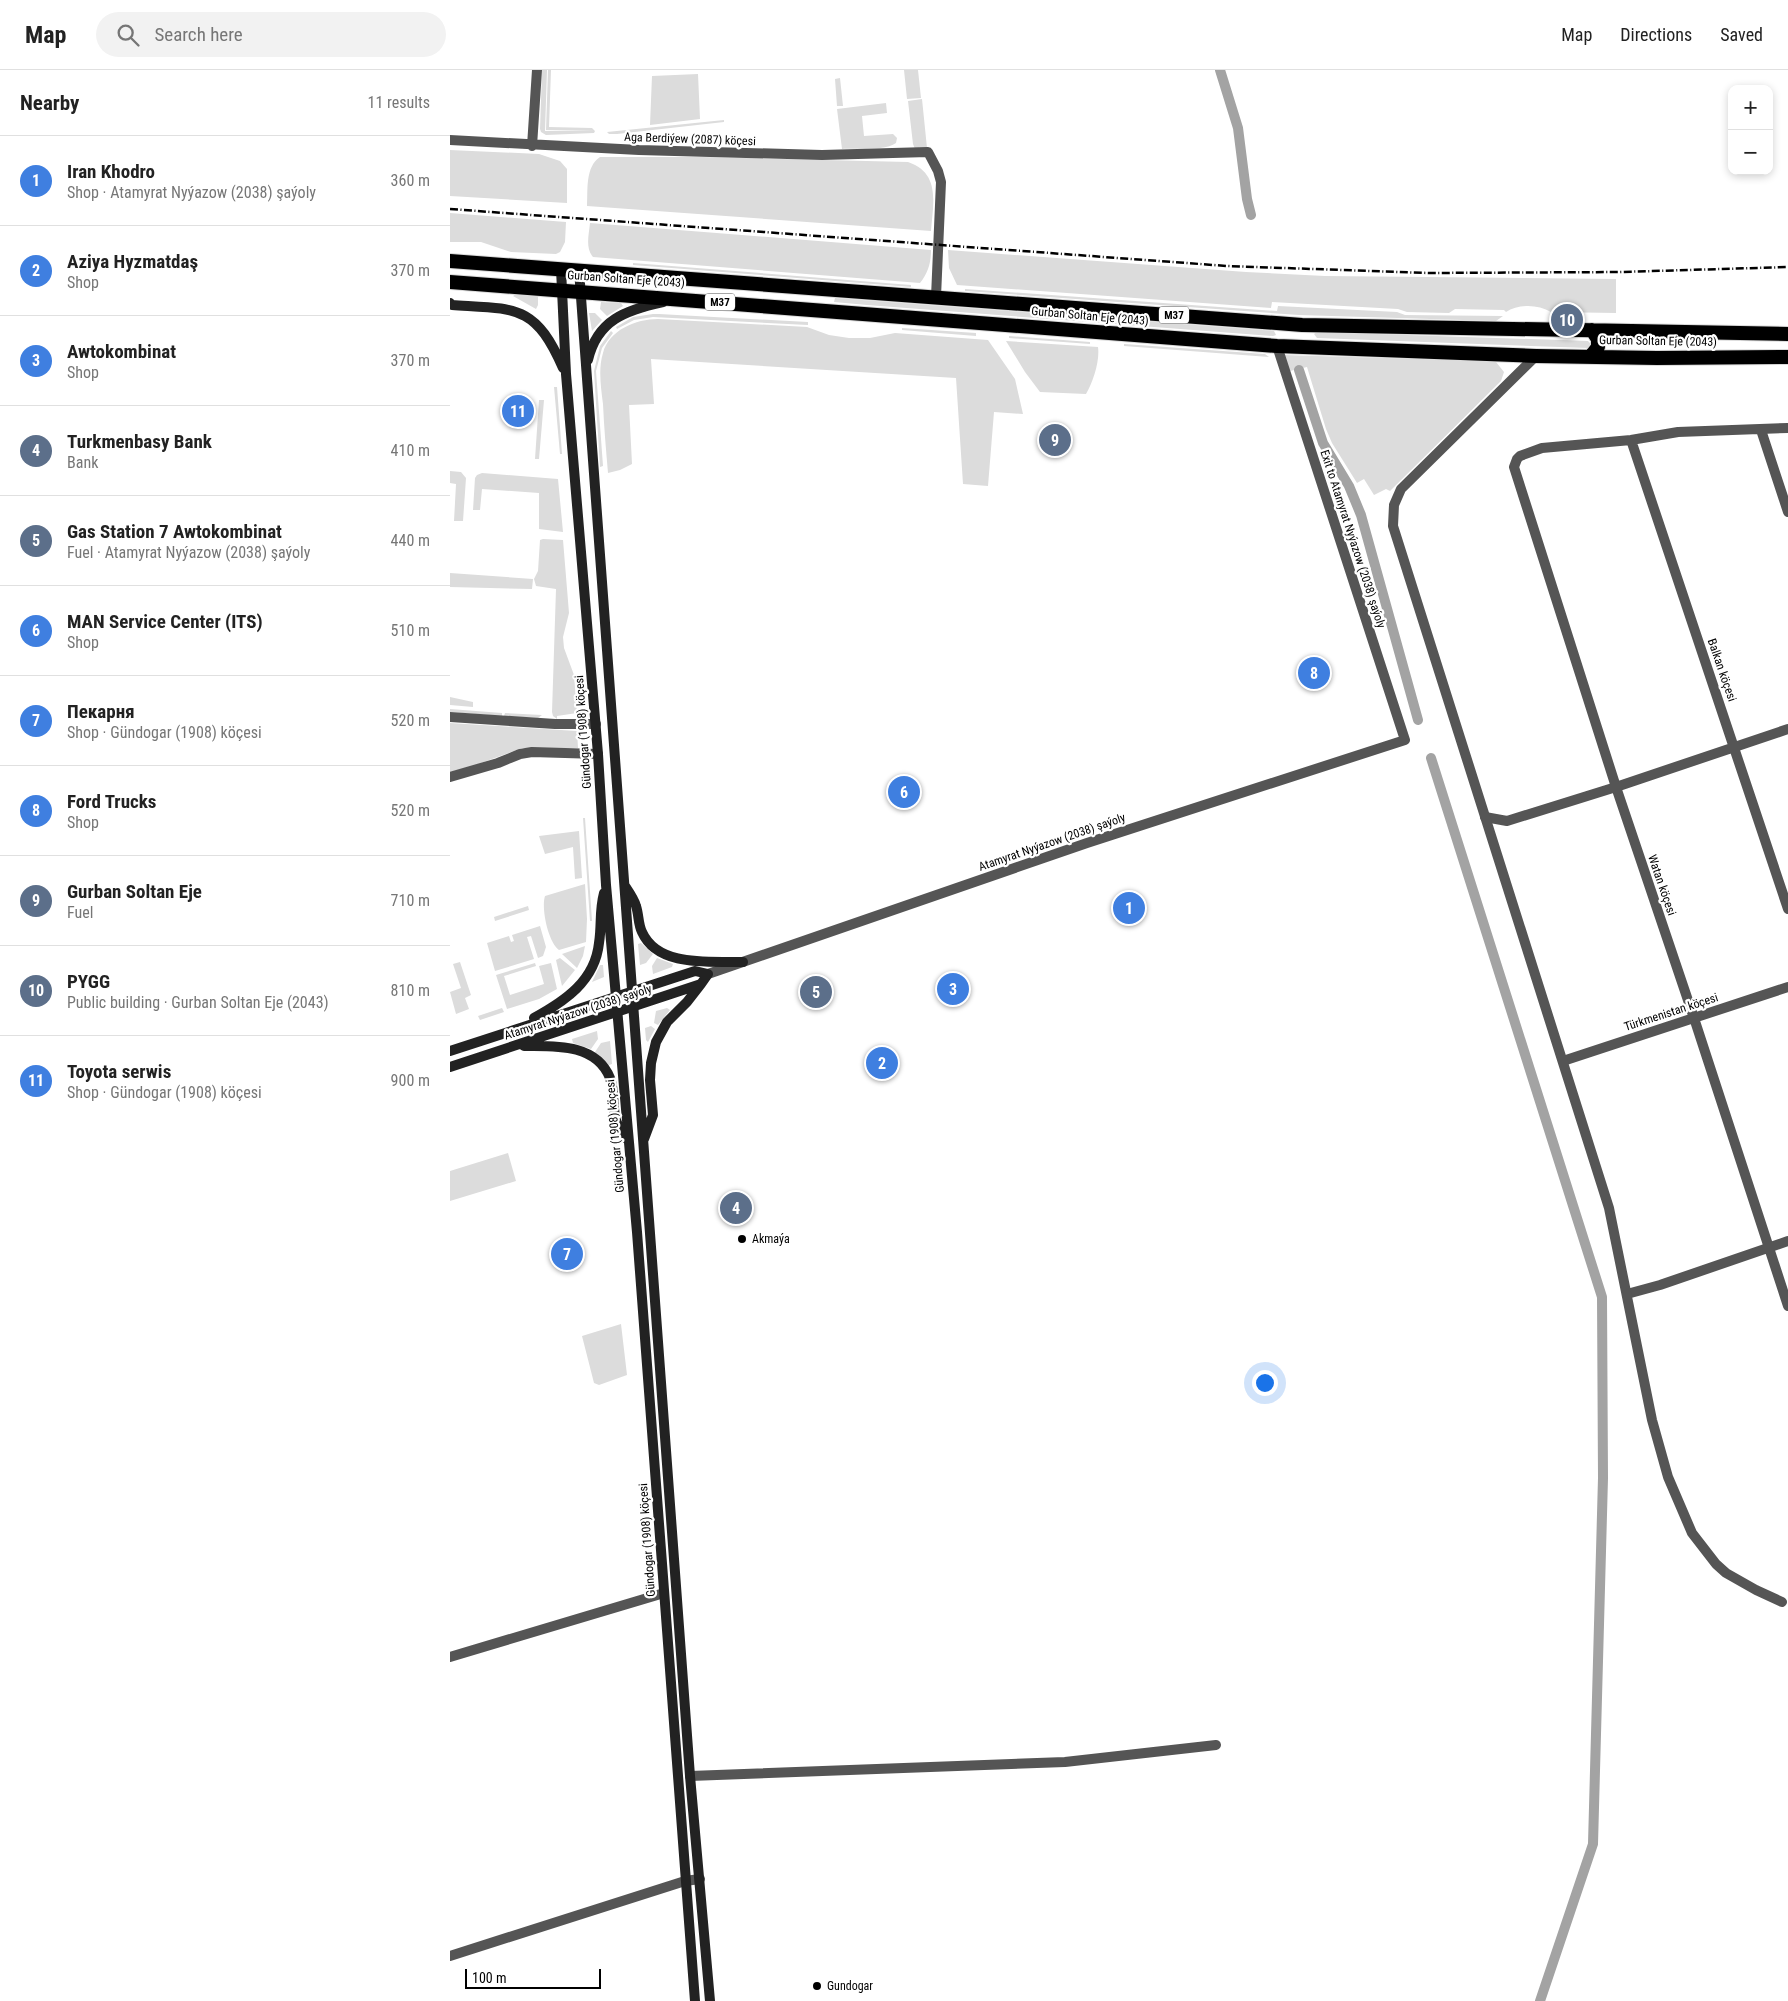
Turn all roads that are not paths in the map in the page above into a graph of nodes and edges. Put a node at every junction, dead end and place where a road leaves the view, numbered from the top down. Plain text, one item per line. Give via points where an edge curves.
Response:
1 (537, 70) edge
2 (450, 140) edge
3 (532, 146) junction
4 (450, 261) edge
5 (561, 269) junction
6 (579, 270) junction
7 (450, 282) edge
8 (561, 289) junction
9 (580, 291) junction
10 (936, 297) junction
11 (678, 298) junction
12 (451, 304) edge
13 (1592, 330) junction
14 (1656, 332) junction
15 (1788, 334) edge
16 (1277, 346) junction
17 (1536, 356) junction
18 (1591, 356) junction
19 (1788, 357) edge
20 (1658, 358) junction
21 (586, 371) junction
22 (566, 374) junction
23 (1788, 428) edge
24 (1761, 430) junction
25 (1631, 440) junction
26 (1788, 512) edge
27 (450, 717) edge
28 (596, 724) junction
29 (612, 724) junction
30 (1788, 729) edge
31 (1405, 740) joint
32 (1734, 748) junction
33 (598, 754) junction
34 (450, 777) edge
35 (1616, 787) junction
36 (1485, 817) junction
37 (624, 884) junction
38 (606, 885) junction
39 (1788, 909) edge
40 (743, 962) junction
41 (708, 974) junction
42 (701, 984) junction
43 (1788, 987) edge
44 (632, 991) junction
45 (616, 996) junction
46 (633, 1007) junction
47 (617, 1012) junction
48 (1694, 1018) junction
49 (510, 1031) junction
50 (513, 1047) junction
51 (450, 1051) edge
52 (1563, 1061) junction
53 (450, 1067) edge
54 (643, 1142) junction
55 (628, 1146) junction
56 (1788, 1241) edge
57 (1769, 1247) junction
58 (1627, 1294) junction
59 (1788, 1306) edge
60 (676, 1591) junction
61 (664, 1593) junction
62 (1782, 1602) dead end
63 (450, 1657) edge
64 (1216, 1745) dead end
65 (690, 1776) junction
66 (700, 1879) junction
67 (685, 1881) junction
68 (450, 1956) edge
69 (695, 2001) edge
70 (710, 2001) edge

1 - 3 street
2 - 3 street, Aga Berdiýew (2087) köçesi
3 - 10 street, Aga Berdiýew (2087) köçesi via 822,155 928,152 941,182
4 - 5 highway, Gurban Soltan Eje (2043) / M37
5 - 6 highway, Gurban Soltan Eje (2043) / M37
5 - 8 main road, Gündogar (1908) köçesi
6 - 9 main road, Gündogar (1908) köçesi
6 - 10 highway, Gurban Soltan Eje (2043) / M37
7 - 8 highway, Gurban Soltan Eje (2043) / M37
8 - 9 highway, Gurban Soltan Eje (2043) / M37
8 - 22 main road, Gündogar (1908) köçesi
9 - 11 highway, Gurban Soltan Eje (2043) / M37
9 - 21 main road, Gündogar (1908) köçesi
10 - 13 highway, Gurban Soltan Eje (2043) / M37 via 1302,325
11 - 16 highway, Gurban Soltan Eje (2043) / M37
11 - 21 main road via 619,315 591,347
12 - 22 main road via 498,308 526,316 546,334
13 - 14 highway, Gurban Soltan Eje (2043) / M37
13 - 18 highway via 1598,339 1598,348
14 - 15 highway, Gurban Soltan Eje (2043) / M37
14 - 20 highway via 1652,349
16 - 17 highway, Gurban Soltan Eje (2043) / M37
16 - 31 street, Exit to Atamyrat Nyýazow (2038) şaýoly
17 - 18 highway, Gurban Soltan Eje (2043) / M37
17 - 36 street via 1402,490 1392,511 1393,526
18 - 20 highway, Gurban Soltan Eje (2043) / M37
19 - 20 highway, Gurban Soltan Eje (2043) / M37
21 - 29 main road, Gündogar (1908) köçesi
22 - 28 main road, Gündogar (1908) köçesi
23 - 24 street
24 - 25 street via 1678,432
24 - 26 street
25 - 32 street, Balkan köçesi
25 - 35 street, Watan köçesi via 1533,450 1517,459 1514,467
27 - 28 street
28 - 29 main road
28 - 33 main road, Gündogar (1908) köçesi
29 - 37 main road, Gündogar (1908) köçesi
30 - 32 street
31 - 40 street, Atamyrat Nyýazow (2038) şaýoly via 1087,843
32 - 35 street
32 - 39 street, Balkan köçesi
33 - 34 street via 520,754
33 - 38 main road, Gündogar (1908) köçesi
35 - 36 street via 1507,821
35 - 48 street, Watan köçesi
36 - 52 street
37 - 40 main road via 636,905 642,934 661,952 680,959
37 - 44 main road, Gündogar (1908) köçesi
38 - 45 main road, Gündogar (1908) köçesi
38 - 49 main road via 600,909 599,943 586,979 558,1005
40 - 41 street, Atamyrat Nyýazow (2038) şaýoly
41 - 42 main road
41 - 44 main road, Atamyrat Nyýazow (2038) şaýoly via 695,971
42 - 46 main road, Atamyrat Nyýazow (2038) şaýoly
42 - 54 main road via 674,1014 656,1042 650,1080 653,1115
43 - 48 street, Türkmenistan köçesi
44 - 45 main road, Atamyrat Nyýazow (2038) şaýoly
44 - 46 main road, Gündogar (1908) köçesi
45 - 47 main road, Gündogar (1908) köçesi
45 - 49 main road, Atamyrat Nyýazow (2038) şaýoly
46 - 47 main road, Atamyrat Nyýazow (2038) şaýoly
46 - 54 main road, Gündogar (1908) köçesi
47 - 50 main road, Atamyrat Nyýazow (2038) şaýoly
47 - 55 main road, Gündogar (1908) köçesi
48 - 52 street, Türkmenistan köçesi
48 - 57 street, Watan köçesi
49 - 51 main road, Atamyrat Nyýazow (2038) şaýoly
50 - 53 main road, Atamyrat Nyýazow (2038) şaýoly
50 - 55 main road via 571,1048 598,1061 610,1078 616,1119
52 - 58 street via 1609,1208
54 - 60 main road, Gündogar (1908) köçesi
55 - 61 main road, Gündogar (1908) köçesi
56 - 57 street
57 - 58 street
57 - 59 street, Watan köçesi
58 - 62 street via 1659,1446 1692,1532 1703,1549 1726,1572
60 - 61 main road
60 - 65 main road, Gündogar (1908) köçesi
61 - 63 street
61 - 67 main road, Gündogar (1908) köçesi
64 - 65 street via 1065,1762
65 - 66 main road, Gündogar (1908) köçesi
66 - 67 street
66 - 70 main road, Gündogar (1908) köçesi
67 - 68 street
67 - 69 main road, Gündogar (1908) köçesi

